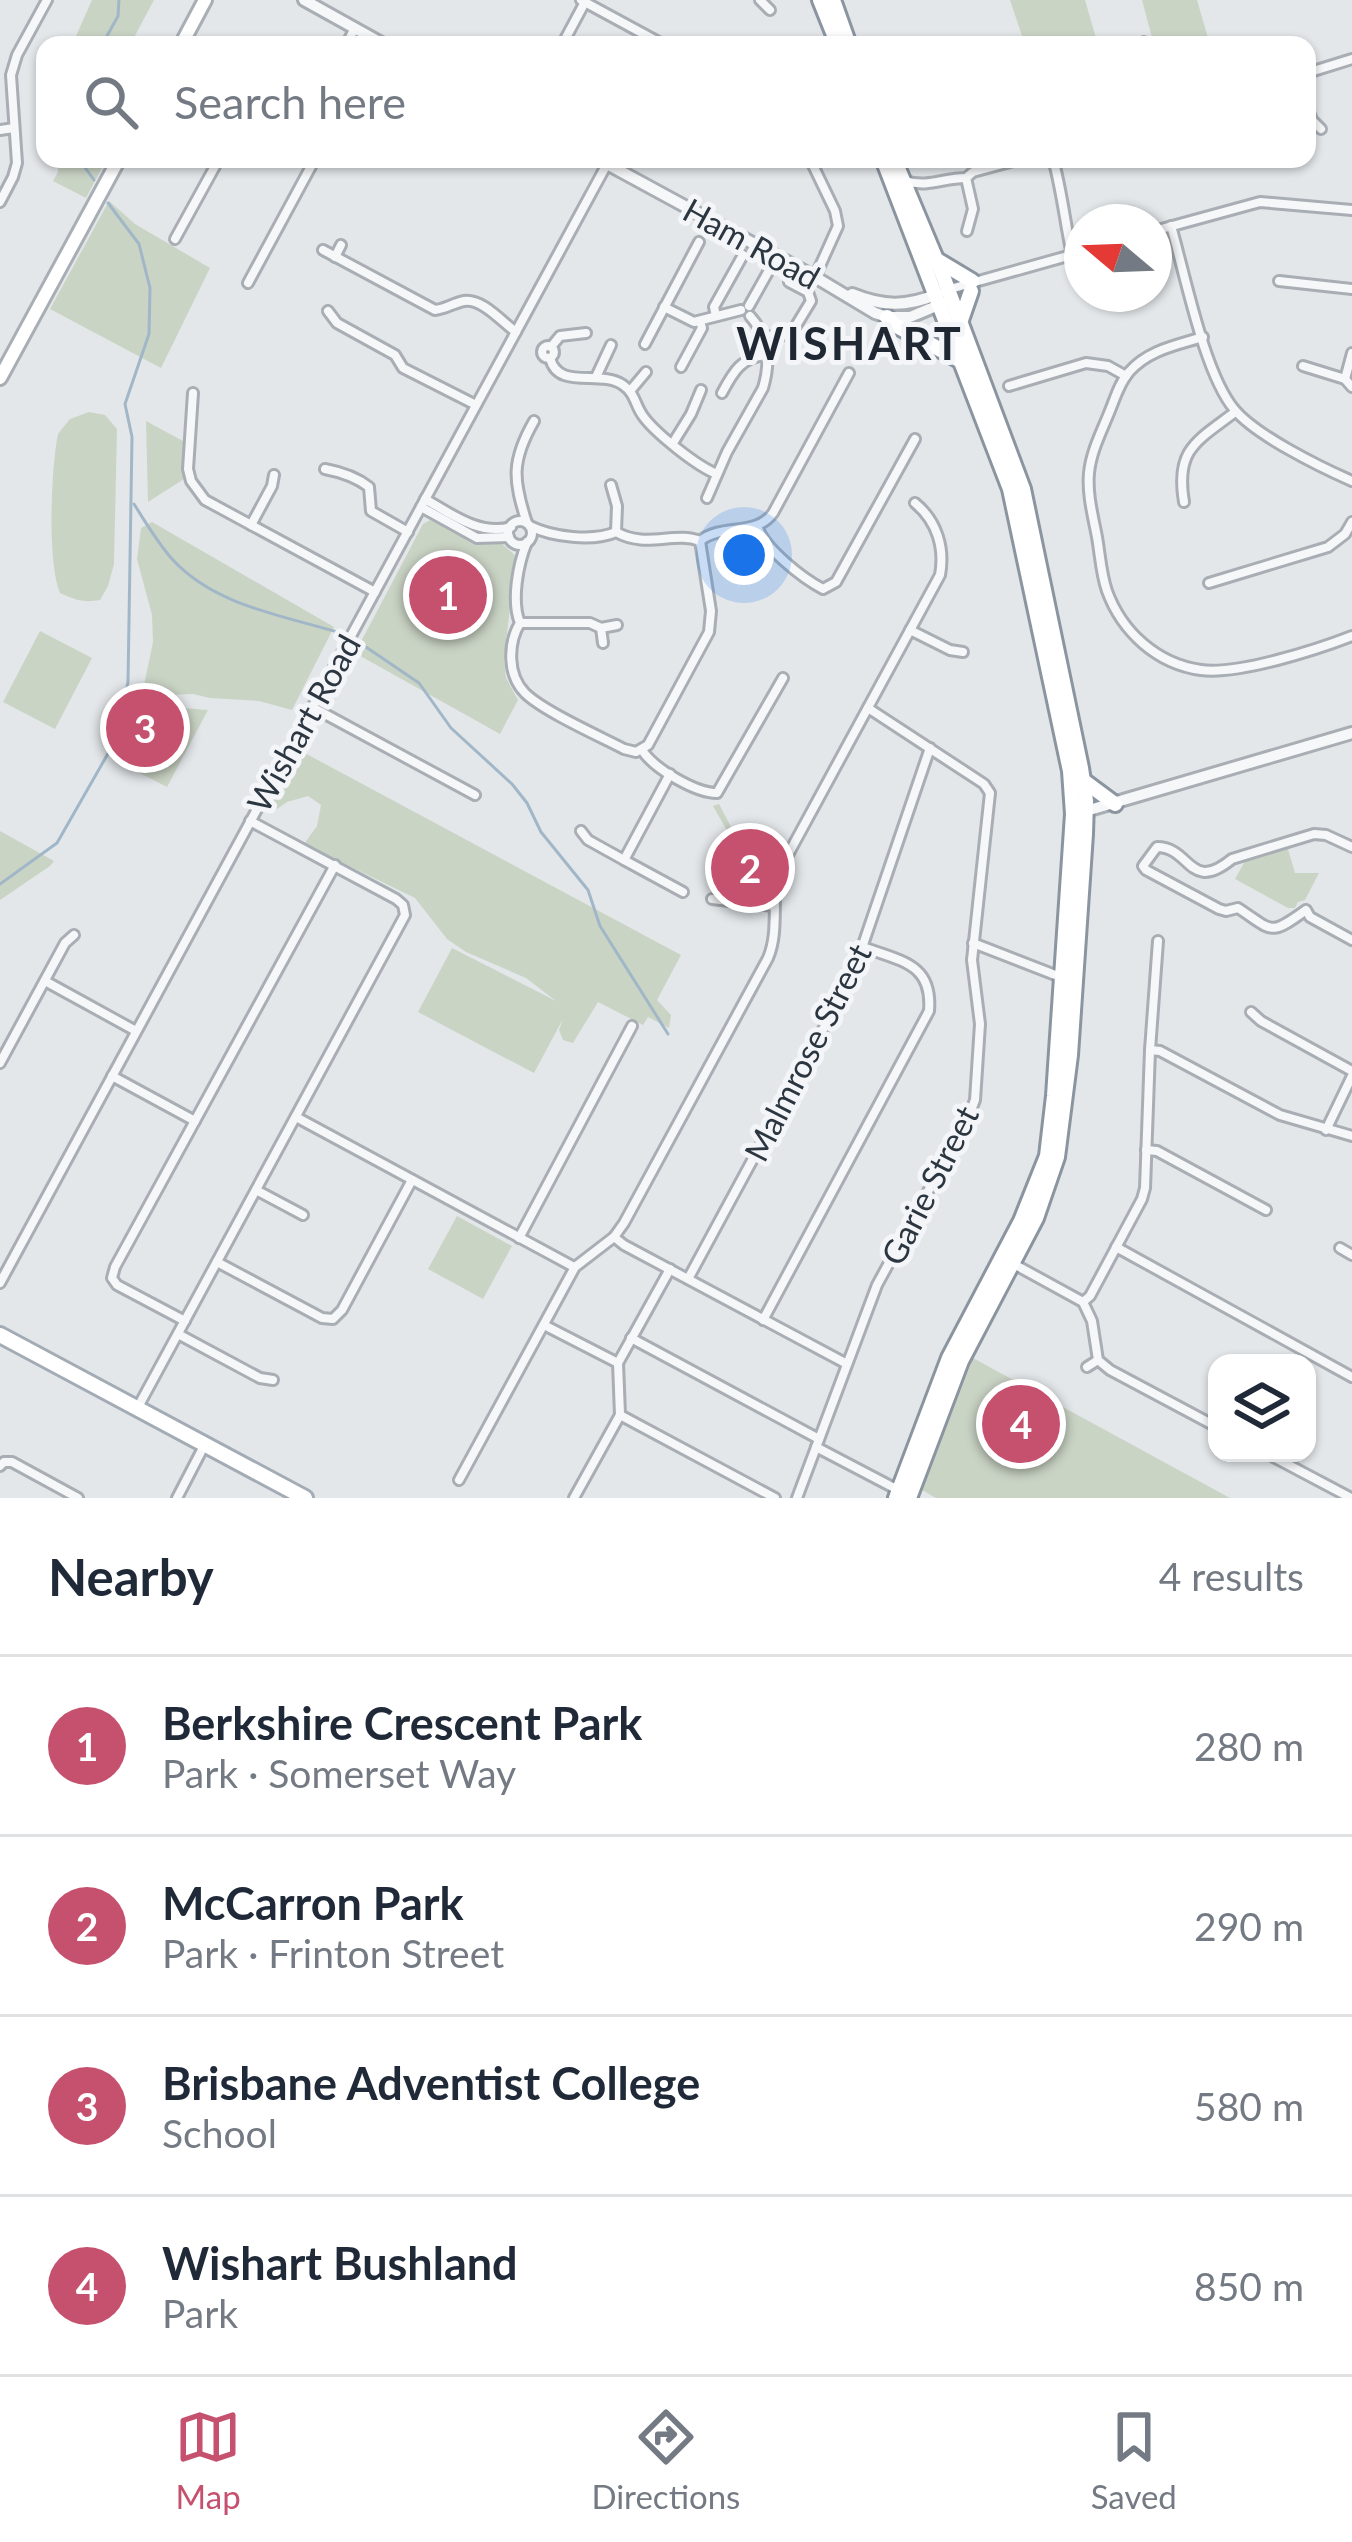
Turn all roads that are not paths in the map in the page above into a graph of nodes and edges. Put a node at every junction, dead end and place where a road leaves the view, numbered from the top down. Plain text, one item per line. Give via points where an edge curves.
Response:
1 (47, 0) edge
2 (206, 0) edge
3 (304, 0) edge
4 (760, 0) edge
5 (820, 0) edge
6 (833, 0) edge
7 (583, 1) edge
8 (770, 10) dead end
9 (355, 28) junction
10 (186, 36) edge
11 (351, 36) edge
12 (370, 36) edge
13 (566, 36) edge
14 (647, 36) edge
15 (834, 36) edge
16 (846, 36) edge
17 (1352, 59) edge
18 (1316, 70) edge
19 (1316, 124) edge
20 (14, 128) junction
21 (0, 130) edge
22 (1321, 130) dead end
23 (114, 168) edge
24 (214, 168) edge
25 (311, 168) edge
26 (598, 168) edge
27 (615, 168) edge
28 (815, 168) edge
29 (887, 168) edge
30 (898, 168) edge
31 (988, 168) edge
32 (1055, 168) edge
33 (966, 178) junction
34 (903, 180) junction
35 (928, 186) junction
36 (0, 202) edge
37 (1065, 204) edge
38 (916, 208) junction
39 (1352, 210) edge
40 (1172, 226) edge
41 (1172, 230) edge
42 (967, 231) dead end
43 (175, 239) dead end
44 (699, 242) dead end
45 (341, 244) dead end
46 (323, 250) dead end
47 (743, 255) dead end
48 (335, 256) junction
49 (777, 256) junction
50 (1064, 257) edge
51 (937, 260) junction
52 (815, 277) junction
53 (1279, 281) dead end
54 (789, 282) dead end
55 (248, 283) dead end
56 (971, 286) junction
57 (1352, 289) edge
58 (843, 293) junction
59 (944, 297) junction
60 (664, 308) junction
61 (328, 311) dead end
62 (746, 311) junction
63 (716, 316) junction
64 (887, 317) junction
65 (700, 321) junction
66 (960, 321) junction
67 (516, 332) junction
68 (586, 333) dead end
69 (765, 338) junction
70 (1203, 338) junction
71 (645, 344) dead end
72 (611, 345) dead end
73 (1352, 353) edge
74 (768, 355) junction
75 (963, 362) junction
76 (1303, 366) dead end
77 (681, 368) dead end
78 (646, 372) dead end
79 (849, 373) dead end
80 (1126, 376) junction
81 (596, 377) junction
82 (0, 378) edge
83 (1349, 383) edge
84 (1010, 386) dead end
85 (701, 390) dead end
86 (630, 392) junction
87 (194, 393) dead end
88 (722, 393) dead end
89 (476, 405) junction
90 (1235, 412) junction
91 (534, 421) dead end
92 (915, 439) dead end
93 (673, 443) junction
94 (325, 469) dead end
95 (717, 474) junction
96 (274, 475) dead end
97 (1352, 481) edge
98 (611, 484) dead end
99 (707, 498) dead end
100 (1184, 502) dead end
101 (423, 503) junction
102 (916, 503) dead end
103 (1352, 523) edge
104 (251, 525) junction
105 (757, 526) junction
106 (518, 530) junction
107 (408, 532) junction
108 (616, 532) junction
109 (544, 533) junction
110 (529, 540) junction
111 (700, 541) junction
112 (521, 557) junction
113 (1209, 584) dead end
114 (375, 592) junction
115 (520, 623) junction
116 (616, 625) dead end
117 (601, 628) junction
118 (910, 630) junction
119 (1352, 636) edge
120 (603, 643) dead end
121 (963, 652) dead end
122 (783, 678) dead end
123 (312, 707) junction
124 (868, 708) junction
125 (1352, 734) edge
126 (930, 748) junction
127 (642, 751) junction
128 (670, 774) junction
129 (1084, 781) junction
130 (475, 795) dead end
131 (1115, 804) junction
132 (1080, 813) junction
133 (250, 821) junction
134 (580, 831) dead end
135 (1352, 847) edge
136 (624, 860) junction
137 (334, 865) junction
138 (683, 892) dead end
139 (712, 899) dead end
140 (774, 906) junction
141 (74, 935) dead end
142 (1352, 940) edge
143 (1158, 941) dead end
144 (973, 943) junction
145 (862, 947) junction
146 (1068, 980) junction
147 (45, 981) junction
148 (1251, 1012) dead end
149 (632, 1026) dead end
150 (136, 1031) junction
151 (1150, 1050) junction
152 (0, 1064) edge
153 (1352, 1074) edge
154 (112, 1076) junction
155 (296, 1117) junction
156 (195, 1121) junction
157 (1326, 1130) junction
158 (1352, 1136) edge
159 (1146, 1150) junction
160 (412, 1180) junction
161 (256, 1190) junction
162 (1266, 1210) dead end
163 (303, 1215) dead end
164 (614, 1237) junction
165 (519, 1238) junction
166 (1116, 1247) junction
167 (1340, 1248) dead end
168 (1352, 1255) edge
169 (1007, 1260) junction
170 (217, 1262) junction
171 (575, 1267) junction
172 (670, 1269) junction
173 (688, 1279) junction
174 (0, 1283) edge
175 (1083, 1302) junction
176 (763, 1320) junction
177 (184, 1322) junction
178 (544, 1325) junction
179 (178, 1334) junction
180 (0, 1335) edge
181 (631, 1338) junction
182 (1098, 1360) junction
183 (617, 1364) junction
184 (847, 1364) junction
185 (1087, 1367) dead end
186 (1352, 1377) edge
187 (274, 1380) dead end
188 (137, 1408) junction
189 (620, 1415) junction
190 (1208, 1422) edge
191 (818, 1443) junction
192 (205, 1444) junction
193 (1283, 1462) edge
194 (0, 1466) edge
195 (459, 1480) dead end
196 (903, 1496) edge
197 (78, 1498) edge
198 (177, 1498) edge
199 (305, 1498) edge
200 (574, 1498) edge
201 (775, 1498) edge
202 (797, 1498) edge
203 (1351, 1498) edge

1 - 20 street via 16,55
2 - 10 main road
3 - 9 street
4 - 8 street
5 - 15 main road
6 - 16 main road
7 - 13 street
7 - 14 street
9 - 11 street
9 - 12 street
17 - 18 street
19 - 22 street
20 - 21 street
20 - 36 street via 17,163
23 - 82 main road
24 - 43 street
25 - 55 street
26 - 67 street, Wishart Road
27 - 49 street, Ham Road
28 - 52 street via 838,218
29 - 59 main road
30 - 34 main road
31 - 33 street
32 - 37 street
33 - 35 street
33 - 42 street via 973,209
34 - 35 street
34 - 38 main road
35 - 38 street
38 - 51 main road
39 - 40 street via 1260,202
41 - 70 street
44 - 60 street
45 - 48 street
46 - 48 street
47 - 63 street
48 - 67 street via 435,310 478,302
49 - 52 street, Ham Road
49 - 62 street
50 - 56 street
51 - 56 main road
51 - 59 main road
52 - 58 street, Ham Road
53 - 57 street
54 - 69 street via 811,301 791,334
56 - 59 street
56 - 66 main road
58 - 59 street, Ham Road via 892,306
58 - 64 street, Ham Road
59 - 64 street via 918,315
59 - 66 main road
59 - 75 main road
60 - 65 street
60 - 71 street
61 - 89 street via 403,368
62 - 63 street
62 - 69 street
63 - 65 street
64 - 75 main road
65 - 77 street
66 - 129 main road via 1026,502
67 - 89 street, Wishart Road
68 - 81 street via 560,336 552,367 566,377
69 - 74 street
70 - 80 street via 1150,355
70 - 90 street
72 - 81 street
73 - 83 street
74 - 88 street via 742,362
74 - 95 street via 763,388
75 - 132 main road via 1014,503
76 - 83 street
78 - 86 street
79 - 105 street via 773,513
80 - 84 street via 1086,363
80 - 119 street via 1088,479 1106,590 1128,628 1160,656 1203,670
81 - 86 street
85 - 93 street
86 - 93 street via 643,417
87 - 104 street via 191,481 205,500
89 - 101 street, Wishart Road
90 - 97 street
90 - 100 street via 1188,450
91 - 106 street via 515,467
92 - 105 street via 831,586 812,583 761,540
93 - 95 street
94 - 107 street via 362,482 371,511
95 - 99 street
96 - 104 street
98 - 108 street
101 - 106 street via 494,530
101 - 107 street, Wishart Road
102 - 118 street via 934,523 942,567
103 - 113 street via 1328,547
104 - 114 street
105 - 111 street
106 - 109 street
106 - 110 street
106 - 110 street
106 - 112 street
107 - 114 street, Wishart Road
108 - 109 street
108 - 111 street
109 - 110 street
110 - 112 street
111 - 127 street via 709,632
112 - 115 street
114 - 123 street, Wishart Road
115 - 117 street
115 - 127 street via 511,662 524,693 624,749
116 - 117 street
117 - 120 street
118 - 121 street
118 - 124 street
122 - 128 street via 717,793
123 - 130 street
123 - 133 street, Wishart Road
124 - 126 street, Garie Street
124 - 140 street via 777,875
125 - 131 street
126 - 144 street, Garie Street via 990,793
126 - 145 street, Malmrose Street
127 - 128 street
128 - 136 street
129 - 131 main road
129 - 132 main road
131 - 132 street
132 - 146 main road
133 - 137 street
133 - 150 street, Wishart Road
134 - 136 street
135 - 142 street via 1314,834 1202,873 1163,845 1143,866 1264,927 1284,926 1306,910
136 - 138 street
137 - 155 street via 404,905 403,919
137 - 156 street
139 - 140 street
140 - 164 street via 768,958
141 - 147 street
143 - 151 street
144 - 146 street
144 - 184 street, Garie Street via 975,1100 877,1285
145 - 173 street, Malmrose Street
145 - 176 street via 920,972 928,1012
146 - 169 main road via 1047,1156
147 - 150 street
147 - 152 street
148 - 153 street
149 - 165 street
150 - 154 street, Wishart Road
151 - 157 street
151 - 159 street
153 - 157 street
154 - 156 street
154 - 174 street, Wishart Road
155 - 160 street
155 - 161 street
156 - 177 street via 112,1278
157 - 158 street
159 - 162 street
159 - 166 street via 1142,1199
160 - 165 street
160 - 170 street via 333,1319
161 - 163 street
161 - 170 street
164 - 171 street
164 - 172 street
165 - 171 street
166 - 175 street
166 - 186 street
167 - 168 street
169 - 175 street
169 - 196 main road via 956,1341
170 - 177 street
171 - 178 street
172 - 173 street
172 - 181 street
173 - 176 street
175 - 182 street
176 - 184 street
177 - 179 street
178 - 183 street
178 - 195 street
179 - 187 street
179 - 188 street
180 - 188 main road
181 - 183 street
181 - 191 street
182 - 185 street
182 - 190 street
183 - 189 street
184 - 191 street, Garie Street
188 - 192 main road
189 - 200 street
189 - 201 street
191 - 196 street
191 - 202 street, Garie Street
192 - 198 street
192 - 199 main road
193 - 203 street
194 - 197 street via 12,1462

